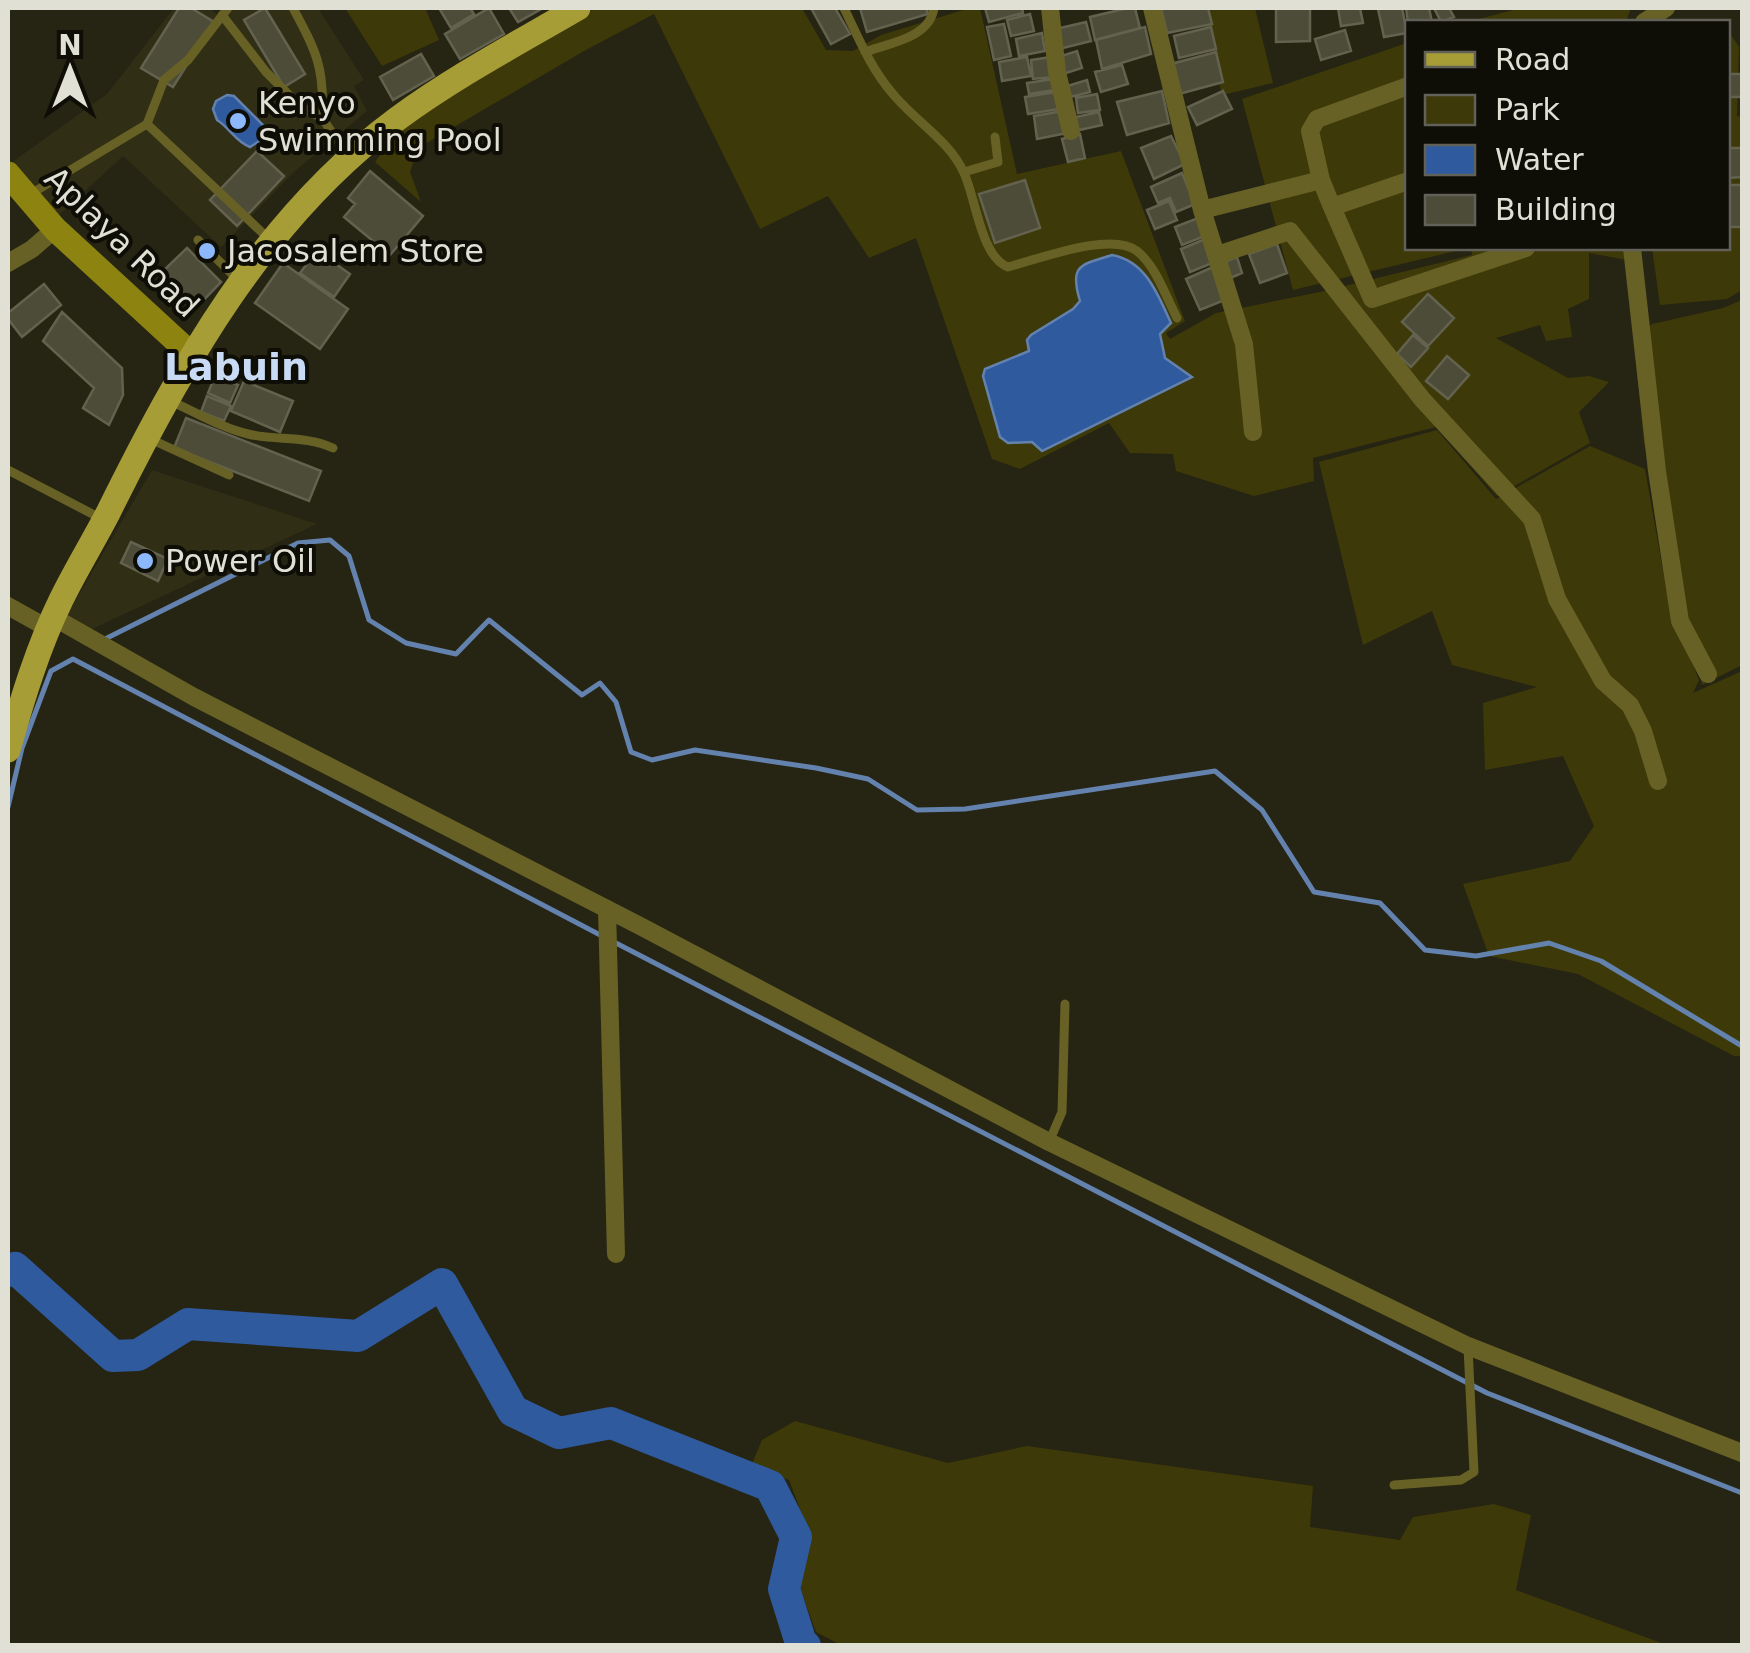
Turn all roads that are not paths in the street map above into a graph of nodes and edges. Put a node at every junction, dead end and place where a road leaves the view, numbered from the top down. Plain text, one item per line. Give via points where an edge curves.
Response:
1 (293, 8) edge
2 (578, 8) edge
3 (844, 8) edge
4 (934, 8) edge
5 (1050, 8) edge
6 (1152, 8) edge
7 (225, 11) edge
8 (864, 52) junction
9 (1405, 87) edge
10 (322, 118) junction
11 (147, 124) junction
12 (1071, 131) dead end
13 (996, 137) dead end
14 (351, 159) junction
15 (964, 172) junction
16 (8, 174) edge
17 (1321, 180) junction
18 (1405, 182) edge
19 (26, 197) junction
20 (1332, 207) junction
21 (1202, 210) junction
22 (55, 229) junction
23 (198, 240) dead end
24 (271, 241) junction
25 (1520, 250) edge
26 (1632, 250) edge
27 (1217, 255) junction
28 (8, 263) edge
29 (240, 282) junction
30 (1177, 318) dead end
31 (193, 356) junction
32 (166, 399) junction
33 (1253, 432) dead end
34 (146, 437) junction
35 (332, 448) dead end
36 (8, 470) edge
37 (229, 475) dead end
38 (104, 520) junction
39 (8, 606) edge
40 (51, 623) junction
41 (1708, 674) dead end
42 (8, 750) edge
43 (1658, 781) dead end
44 (607, 910) junction
45 (1065, 1004) dead end
46 (1049, 1142) junction
47 (616, 1254) dead end
48 (1469, 1351) junction
49 (1742, 1453) edge
50 (1394, 1485) dead end

1 - 10 lane via 319,57
2 - 14 main road via 397,119
3 - 8 lane
4 - 8 lane via 922,30
5 - 12 street
6 - 21 street
7 - 10 lane via 266,72
7 - 11 lane via 164,80
8 - 15 lane
9 - 17 street via 1312,124
10 - 14 lane
11 - 19 lane
11 - 24 lane
13 - 15 lane via 998,162
14 - 24 main road
15 - 30 lane via 997,263 1008,267 1119,243 1150,267
16 - 19 street, Aplaya Road
17 - 20 street
17 - 21 street
18 - 20 street
19 - 22 street, Aplaya Road
20 - 25 street via 1372,299
21 - 27 street
22 - 28 street
22 - 31 street, Aplaya Road
23 - 29 lane
24 - 29 main road
26 - 41 street via 1680,622
27 - 33 street via 1244,344
27 - 43 street via 1290,231 1422,399 1532,519 1557,599 1603,681 1630,705
29 - 31 main road
31 - 32 main road
32 - 34 main road
32 - 35 lane via 243,433 297,437
34 - 37 lane
34 - 38 main road
36 - 38 lane
38 - 40 main road
39 - 40 street
40 - 42 main road
40 - 44 street
44 - 46 street
44 - 47 street
45 - 46 lane via 1062,1112
46 - 48 street
48 - 49 street
48 - 50 lane via 1474,1472 1461,1480

